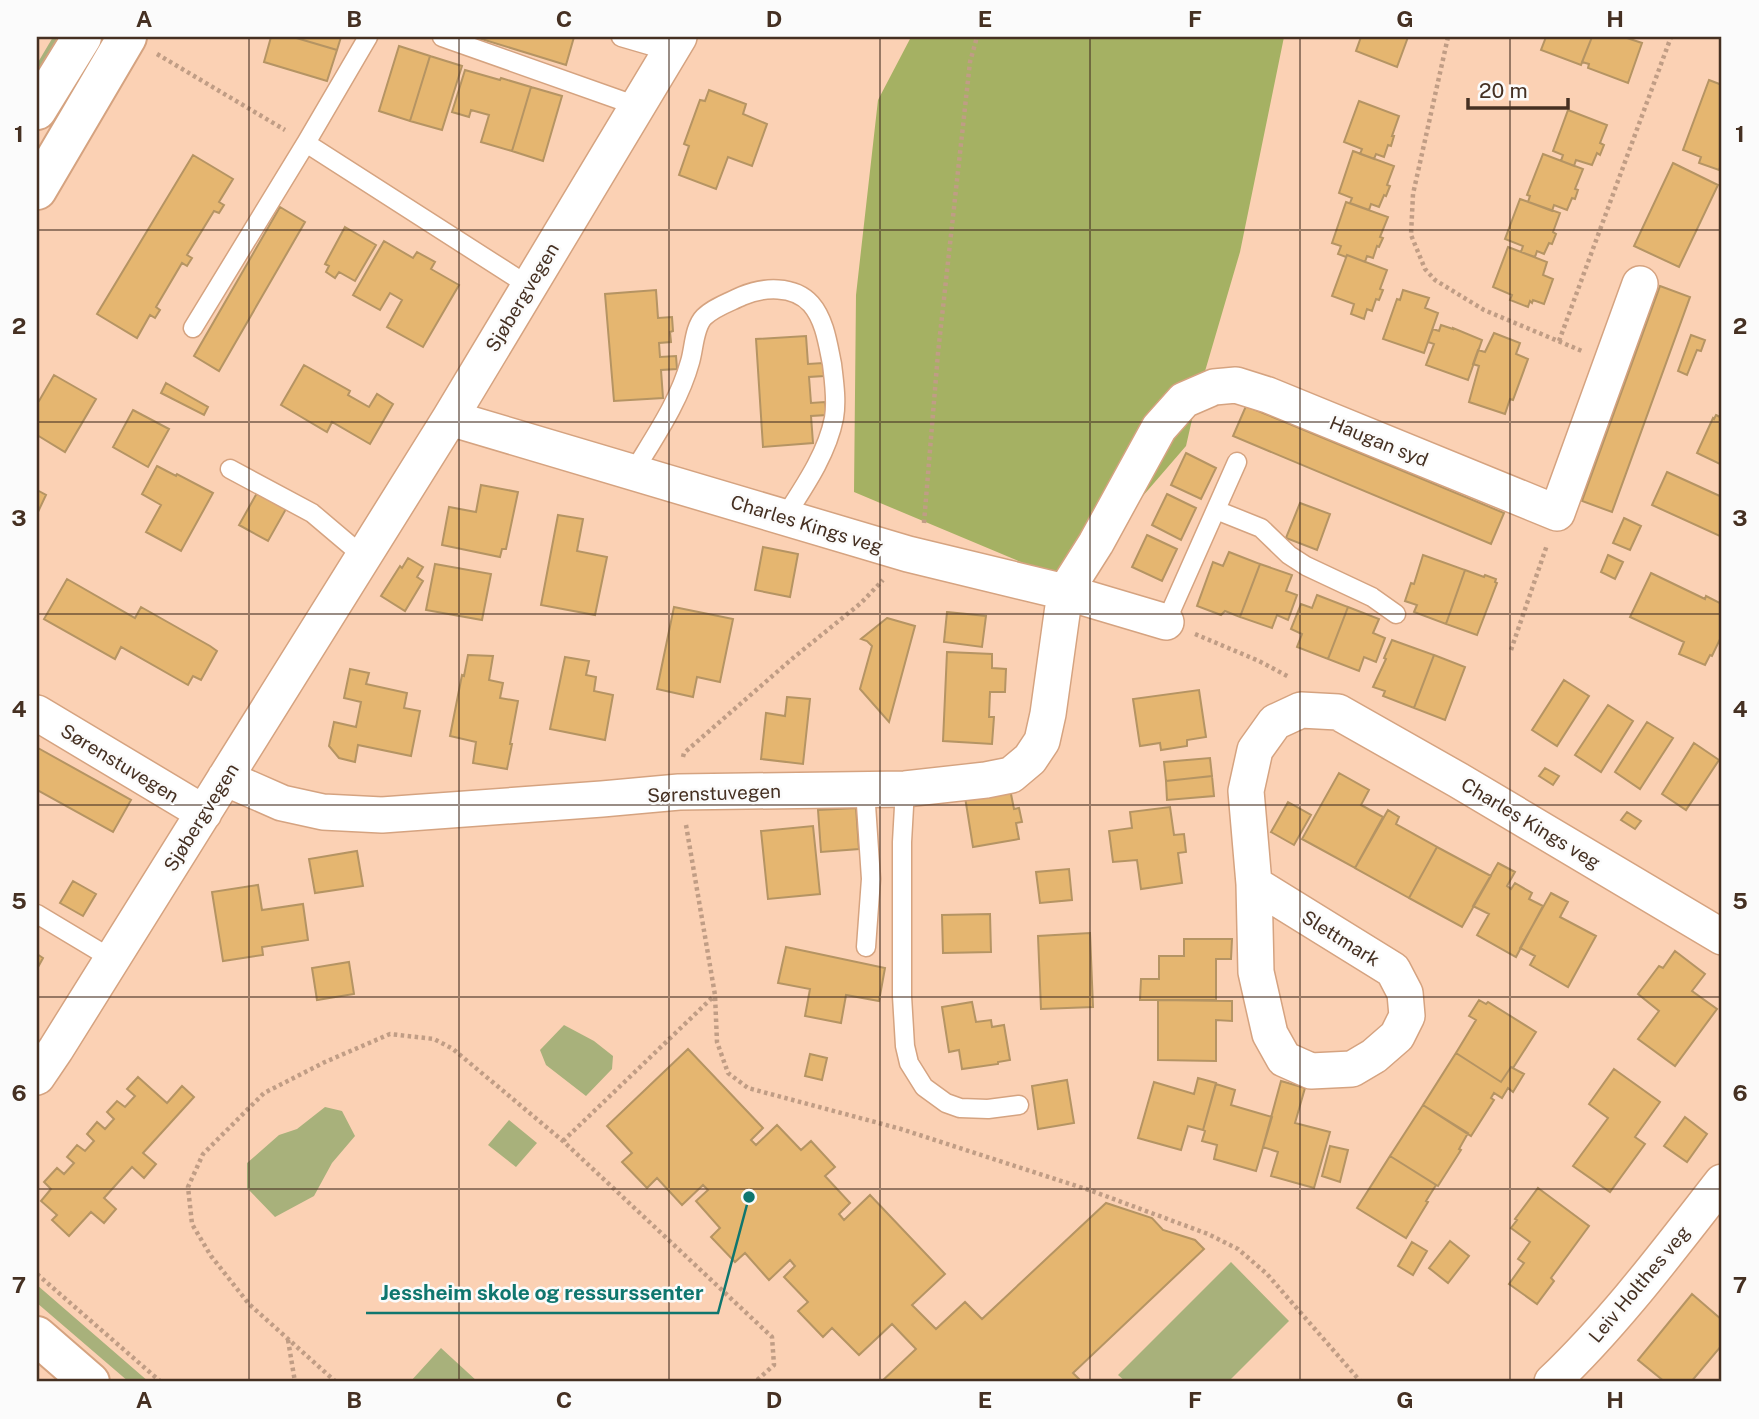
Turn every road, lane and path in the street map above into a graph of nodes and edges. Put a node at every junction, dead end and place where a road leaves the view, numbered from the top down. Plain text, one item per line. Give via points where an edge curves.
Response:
1 (82, 37) edge
2 (368, 37) edge
3 (442, 37) edge
4 (621, 37) edge
5 (1448, 37) edge
6 (1671, 37) edge
7 (674, 44) edge
8 (141, 45) edge
9 (637, 106) junction
10 (37, 110) edge
11 (306, 143) junction
12 (37, 190) edge
13 (1640, 284) dead end
14 (529, 286) junction
15 (193, 328) dead end
16 (450, 418) junction
17 (1237, 462) dead end
18 (230, 469) dead end
19 (634, 471) junction
20 (1216, 510) junction
21 (1557, 513) junction
22 (784, 518) junction
23 (364, 557) junction
24 (1065, 592) junction
25 (1396, 614) dead end
26 (1166, 622) junction
27 (1511, 650) dead end
28 (1338, 712) junction
29 (37, 713) edge
30 (225, 778) junction
31 (905, 789) junction
32 (865, 790) junction
33 (204, 813) junction
34 (1254, 884) junction
35 (37, 914) edge
36 (1722, 937) edge
37 (866, 947) dead end
38 (112, 959) junction
39 (37, 1077) edge
40 (1020, 1105) dead end
41 (563, 1141) junction
42 (1722, 1182) edge
43 (37, 1274) edge
44 (37, 1336) edge
45 (288, 1339) junction
46 (90, 1382) edge
47 (161, 1382) edge
48 (295, 1382) edge
49 (335, 1382) edge
50 (755, 1382) edge
51 (1361, 1382) edge
52 (1552, 1382) edge

1 - 10 main road
2 - 11 lane
3 - 9 lane
4 - 7 lane
5 - 6 path via 1413,194 1410,235 1425,270 1435,280 1484,310 1559,341
7 - 9 street, Sjøbergvegen
8 - 11 path
8 - 12 main road
9 - 14 street, Sjøbergvegen
11 - 14 lane
11 - 15 lane
13 - 21 street
14 - 16 street, Sjøbergvegen
16 - 19 street, Charles Kings veg
16 - 23 street, Sjøbergvegen
17 - 20 lane
18 - 23 lane via 312,513
19 - 22 street, Charles Kings veg
19 - 22 lane via 669,414 706,315 748,293 780,289 796,293 810,303 824,332 835,383 834,416 812,473
20 - 25 lane via 1261,528 1306,566
20 - 26 lane
21 - 24 street, Haugan syd via 1268,395 1236,385 1214,387 1184,400 1159,428
21 - 27 path
22 - 24 street, Charles Kings veg
23 - 30 street, Sjøbergvegen
24 - 26 street, Charles Kings veg
24 - 31 street, Sørenstuvegen via 1048,714 1042,741 1030,759 1011,775
26 - 28 path via 1286,676
28 - 34 street, Slettmark via 1300,710 1275,722 1255,750 1247,791
28 - 36 street, Charles Kings veg
29 - 33 street, Sørenstuvegen
30 - 32 street, Sørenstuvegen via 282,803 323,812 382,815 679,792
30 - 33 street, Sjøbergvegen
31 - 32 street, Sørenstuvegen
31 - 40 lane via 902,996 909,1063 924,1087 960,1108
32 - 37 lane via 871,879
33 - 38 street, Sjøbergvegen
34 - 34 street, Slettmark via 1256,972 1270,1034 1284,1059 1311,1071 1352,1069 1374,1056 1398,1035 1407,1016 1405,993 1393,970
35 - 38 lane
38 - 39 street, Sjøbergvegen
41 - 45 path via 453,1049 434,1039 390,1034 264,1093 203,1154 188,1186 192,1224 211,1256 248,1304
41 - 50 path via 772,1337 774,1365
41 - 51 path via 715,995 716,1042 727,1073 748,1088 901,1129 1208,1234 1238,1249 1267,1274
42 - 52 street, Leiv Holthes veg via 1580,1355
43 - 47 path
44 - 46 main road
45 - 48 path
45 - 49 path

